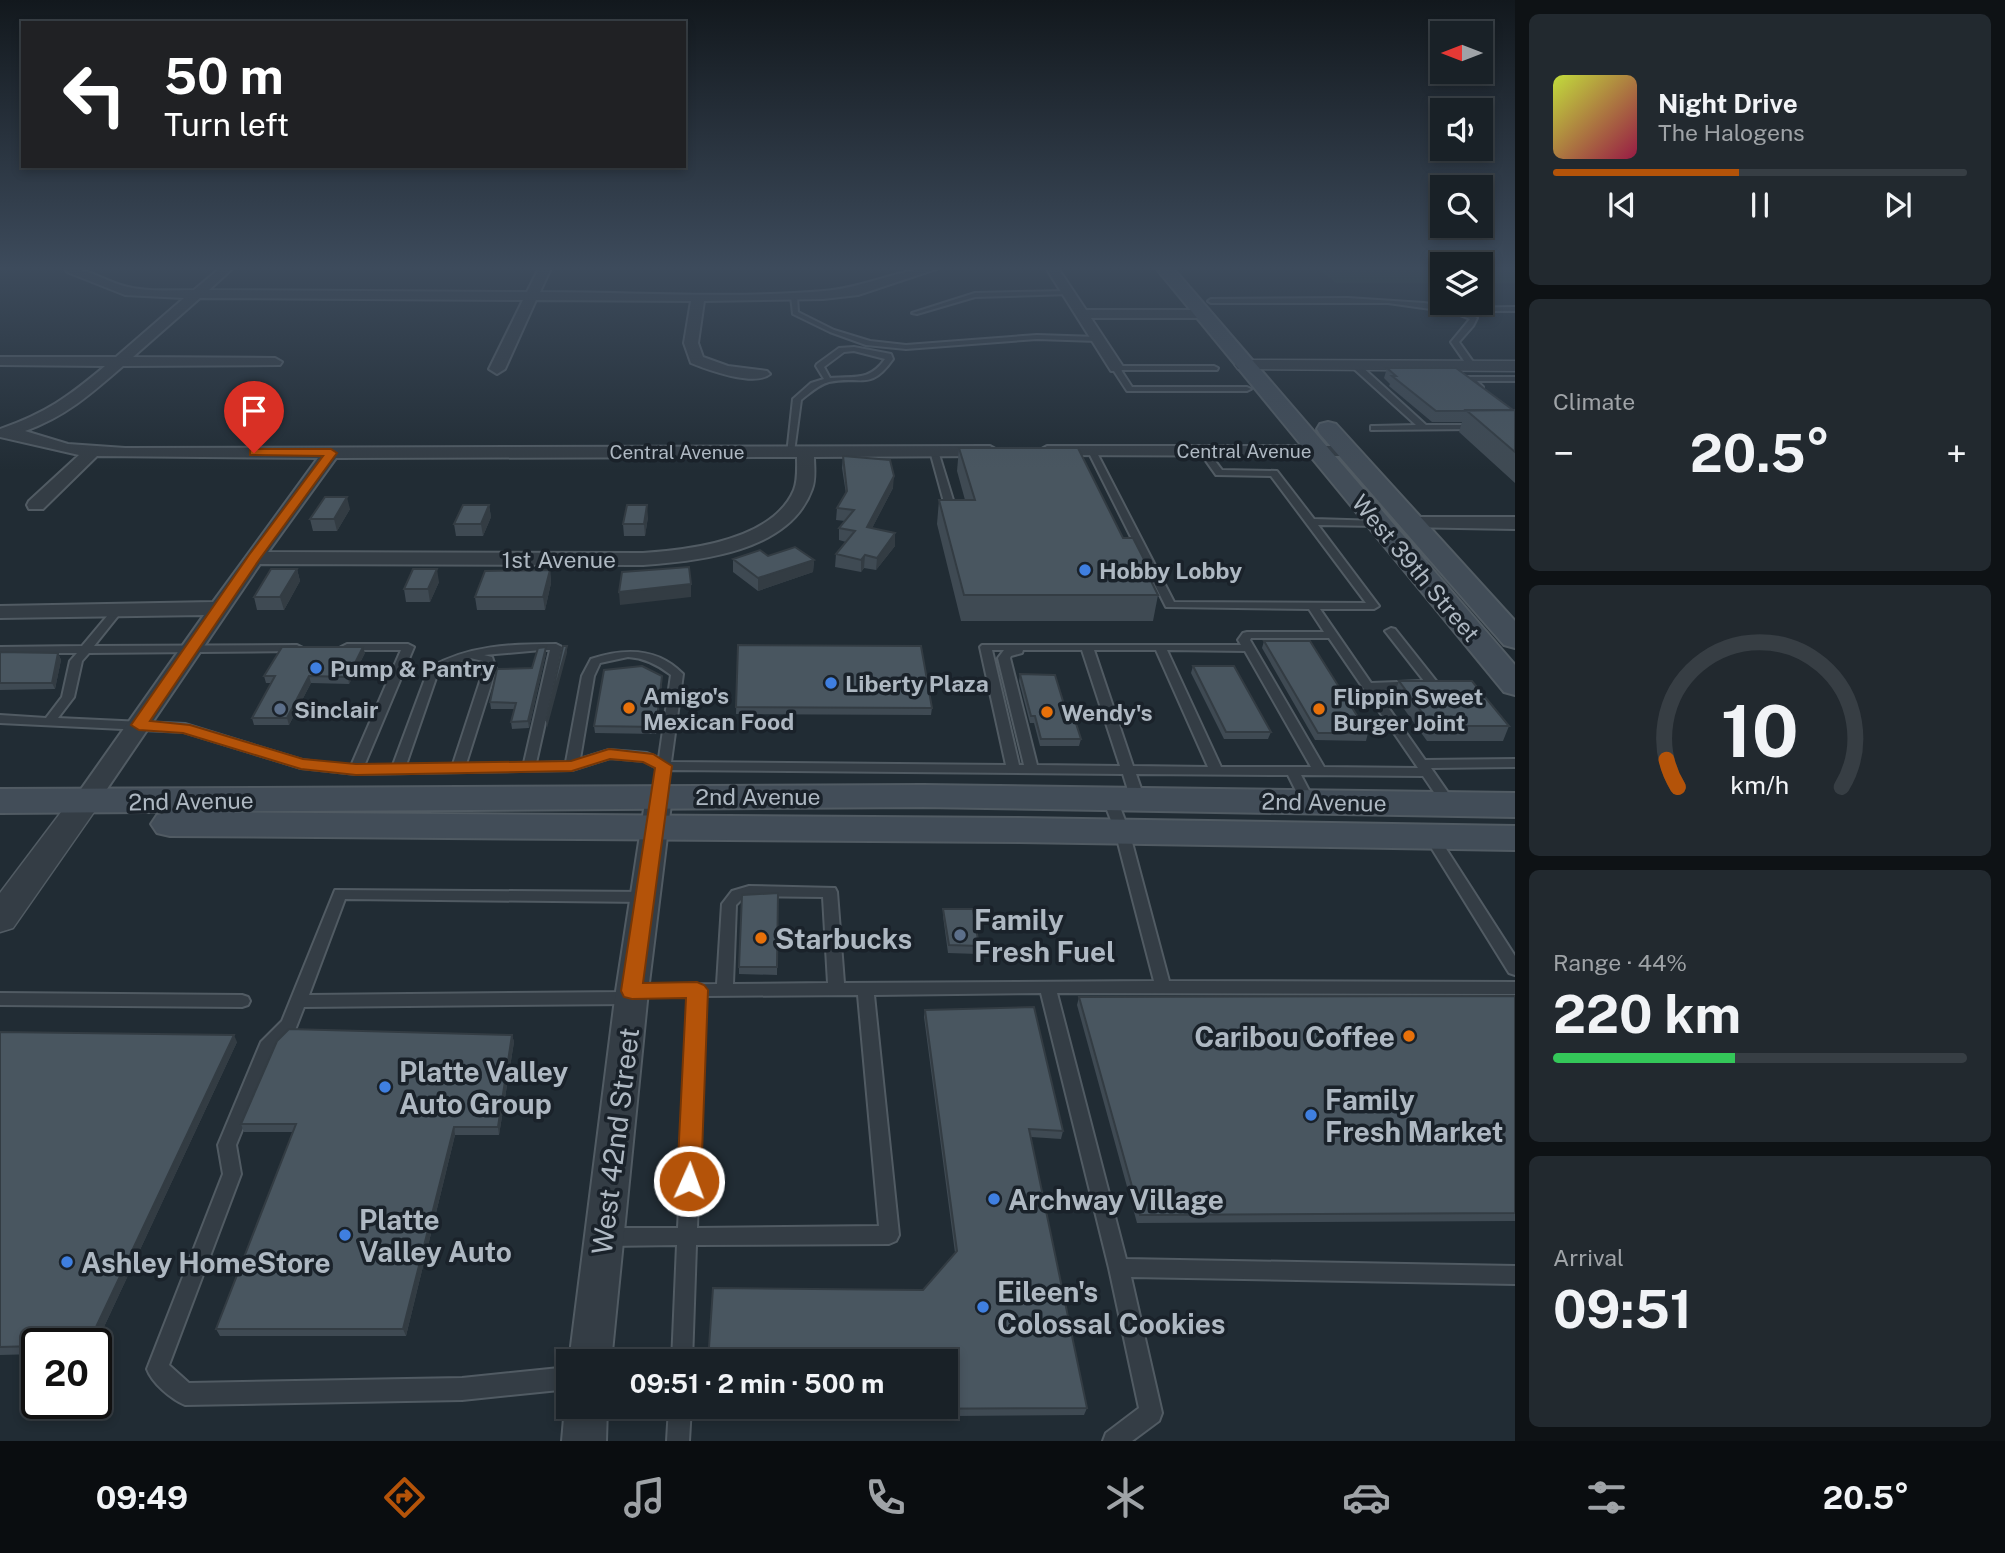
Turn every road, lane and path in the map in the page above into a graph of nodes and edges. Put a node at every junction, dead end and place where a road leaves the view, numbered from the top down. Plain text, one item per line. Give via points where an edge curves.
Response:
1 (149, 335) edge
2 (513, 335) edge
3 (692, 335) edge
4 (845, 335) edge
5 (1094, 335) edge
6 (1224, 335) edge
7 (1237, 335) edge
8 (1458, 335) edge
9 (1097, 339) junction
10 (0, 362) edge
11 (275, 362) dead end
12 (117, 363) junction
13 (1244, 365) junction
14 (1272, 366) junction
15 (1356, 366) junction
16 (1472, 366) junction
17 (1116, 368) junction
18 (1214, 368) dead end
19 (497, 369) dead end
20 (1512, 371) edge
21 (762, 374) dead end
22 (828, 380) junction
23 (1289, 384) dead end
24 (1247, 389) dead end
25 (1485, 391) edge
26 (1314, 413) dead end
27 (1489, 427) edge
28 (1374, 428) dead end
29 (1424, 428) junction
30 (5, 433) edge
31 (94, 450) junction
32 (934, 451) junction
33 (1092, 451) junction
34 (1203, 451) junction
35 (1317, 451) junction
36 (1347, 451) junction
37 (798, 452) junction
38 (331, 453) junction
39 (36, 505) dead end
40 (952, 513) edge
41 (1310, 522) junction
42 (1377, 523) junction
43 (1409, 523) junction
44 (1515, 523) edge
45 (254, 558) junction
46 (1312, 606) junction
47 (220, 608) junction
48 (117, 611) junction
49 (0, 612) edge
50 (1391, 631) dead end
51 (1333, 635) junction
52 (1515, 639) edge
53 (340, 647) edge
54 (1042, 647) junction
55 (1087, 647) junction
56 (1160, 647) junction
57 (313, 648) edge
58 (1249, 648) junction
59 (192, 649) junction
60 (0, 650) edge
61 (85, 650) junction
62 (468, 654) junction
63 (1515, 685) edge
64 (1368, 687) junction
65 (0, 719) edge
66 (50, 721) junction
67 (139, 725) junction
68 (1515, 763) edge
69 (572, 766) junction
70 (529, 767) junction
71 (458, 768) junction
72 (1424, 768) junction
73 (398, 769) junction
74 (1013, 769) junction
75 (1031, 769) junction
76 (356, 770) junction
77 (1216, 771) junction
78 (927, 782) junction
79 (1306, 782) junction
80 (659, 796) junction
81 (1125, 800) junction
82 (0, 801) edge
83 (1449, 804) junction
84 (1515, 805) edge
85 (78, 812) junction
86 (0, 823) edge
87 (1431, 836) junction
88 (1515, 838) edge
89 (646, 897) junction
90 (0, 919) edge
91 (1515, 969) edge
92 (1163, 986) junction
93 (1047, 987) junction
94 (1515, 988) edge
95 (836, 989) junction
96 (865, 989) junction
97 (697, 990) junction
98 (725, 990) junction
99 (631, 994) junction
100 (0, 999) edge
101 (242, 1001) dead end
102 (297, 1001) junction
103 (687, 1236) junction
104 (604, 1237) junction
105 (1119, 1268) junction
106 (1515, 1275) edge
107 (591, 1349) edge
108 (683, 1349) edge
109 (556, 1379) edge
110 (585, 1419) edge
111 (679, 1419) edge
112 (584, 1441) edge
113 (678, 1441) edge
114 (1114, 1441) edge

1 - 12 street
2 - 19 street
3 - 21 street via 696,360 741,374
4 - 9 lane via 906,347 1037,337
5 - 9 street
6 - 13 main road, West 39th Street
7 - 14 main road
8 - 16 lane via 1455,342
9 - 17 street
10 - 12 street
11 - 12 street
12 - 30 street via 75,400 44,419
13 - 14 street
13 - 35 main road, West 39th Street
14 - 15 street
14 - 23 main road
15 - 16 street
15 - 29 lane
16 - 20 street
17 - 18 lane
17 - 24 lane via 1130,389
20 - 25 lane via 1469,379
22 - 22 lane via 872,377 888,356 842,350 820,366
22 - 37 lane via 797,399
26 - 36 main road, West 39th Street
27 - 29 lane
28 - 29 lane
30 - 31 street, Central Avenue via 48,445
31 - 38 street, Central Avenue
31 - 39 street
32 - 33 street, Central Avenue
32 - 37 street, Central Avenue
32 - 40 lane
33 - 34 street, Central Avenue
33 - 46 lane via 1170,605
34 - 35 street, Central Avenue
34 - 41 lane via 1219,473 1274,473
35 - 36 street, Central Avenue
35 - 42 main road, West 39th Street
36 - 43 main road, West 39th Street
37 - 38 street, Central Avenue
37 - 45 street, 1st Avenue via 803,491 790,509 755,536 702,552 643,559
38 - 45 street
41 - 42 lane
41 - 46 lane via 1374,606
42 - 63 main road, West 39th Street
43 - 44 street
43 - 52 main road, West 39th Street
45 - 47 street
46 - 51 lane
47 - 48 street
47 - 59 street
48 - 49 street
48 - 61 lane
50 - 64 lane via 1433,684
51 - 58 lane via 1247,635 1244,640
51 - 64 lane
53 - 76 lane via 408,647
54 - 55 lane
54 - 74 lane via 986,647
54 - 75 lane via 1004,655
55 - 56 lane
55 - 81 lane
56 - 58 lane
56 - 77 lane
57 - 59 lane
58 - 79 lane
59 - 61 lane
59 - 67 street
60 - 61 lane
61 - 66 lane via 76,661 68,697
62 - 70 lane via 556,648
62 - 71 lane via 488,659 490,668
62 - 73 lane via 433,670
64 - 72 lane
65 - 66 lane
66 - 67 lane
67 - 76 lane via 185,728 301,764
67 - 85 street
68 - 72 lane
69 - 70 lane
69 - 80 lane via 609,754 647,757
69 - 80 lane via 588,676 595,661 643,654 677,674
70 - 71 lane
71 - 73 lane
72 - 79 lane
72 - 83 lane
73 - 76 lane
74 - 75 lane
74 - 78 lane
75 - 81 lane
77 - 79 lane
77 - 81 lane
78 - 80 main road, 2nd Avenue
78 - 81 main road, 2nd Avenue
79 - 81 main road, 2nd Avenue
79 - 83 main road, 2nd Avenue
80 - 81 main road, 2nd Avenue
80 - 85 main road, 2nd Avenue
80 - 89 street, West 42nd Street
81 - 87 main road, 2nd Avenue
81 - 92 lane
82 - 85 main road, 2nd Avenue
83 - 84 main road, 2nd Avenue
85 - 86 main road, 2nd Avenue
85 - 90 street
87 - 88 main road, 2nd Avenue
87 - 91 lane
89 - 99 street, West 42nd Street
89 - 102 lane via 340,894
92 - 93 lane
92 - 94 lane
93 - 96 lane
93 - 105 lane
95 - 96 lane
95 - 98 lane
95 - 98 lane via 830,892 749,891 737,895 729,905
96 - 103 lane via 889,1235
97 - 98 lane
97 - 99 lane
97 - 103 lane
99 - 102 lane
99 - 104 street, West 42nd Street
100 - 101 lane
102 - 109 lane via 289,1025 267,1048 227,1145 232,1174 157,1369 185,1394 462,1389
103 - 104 lane
103 - 108 lane
104 - 107 street, West 42nd Street
105 - 106 lane
105 - 114 lane via 1151,1413
110 - 112 street
111 - 113 lane

